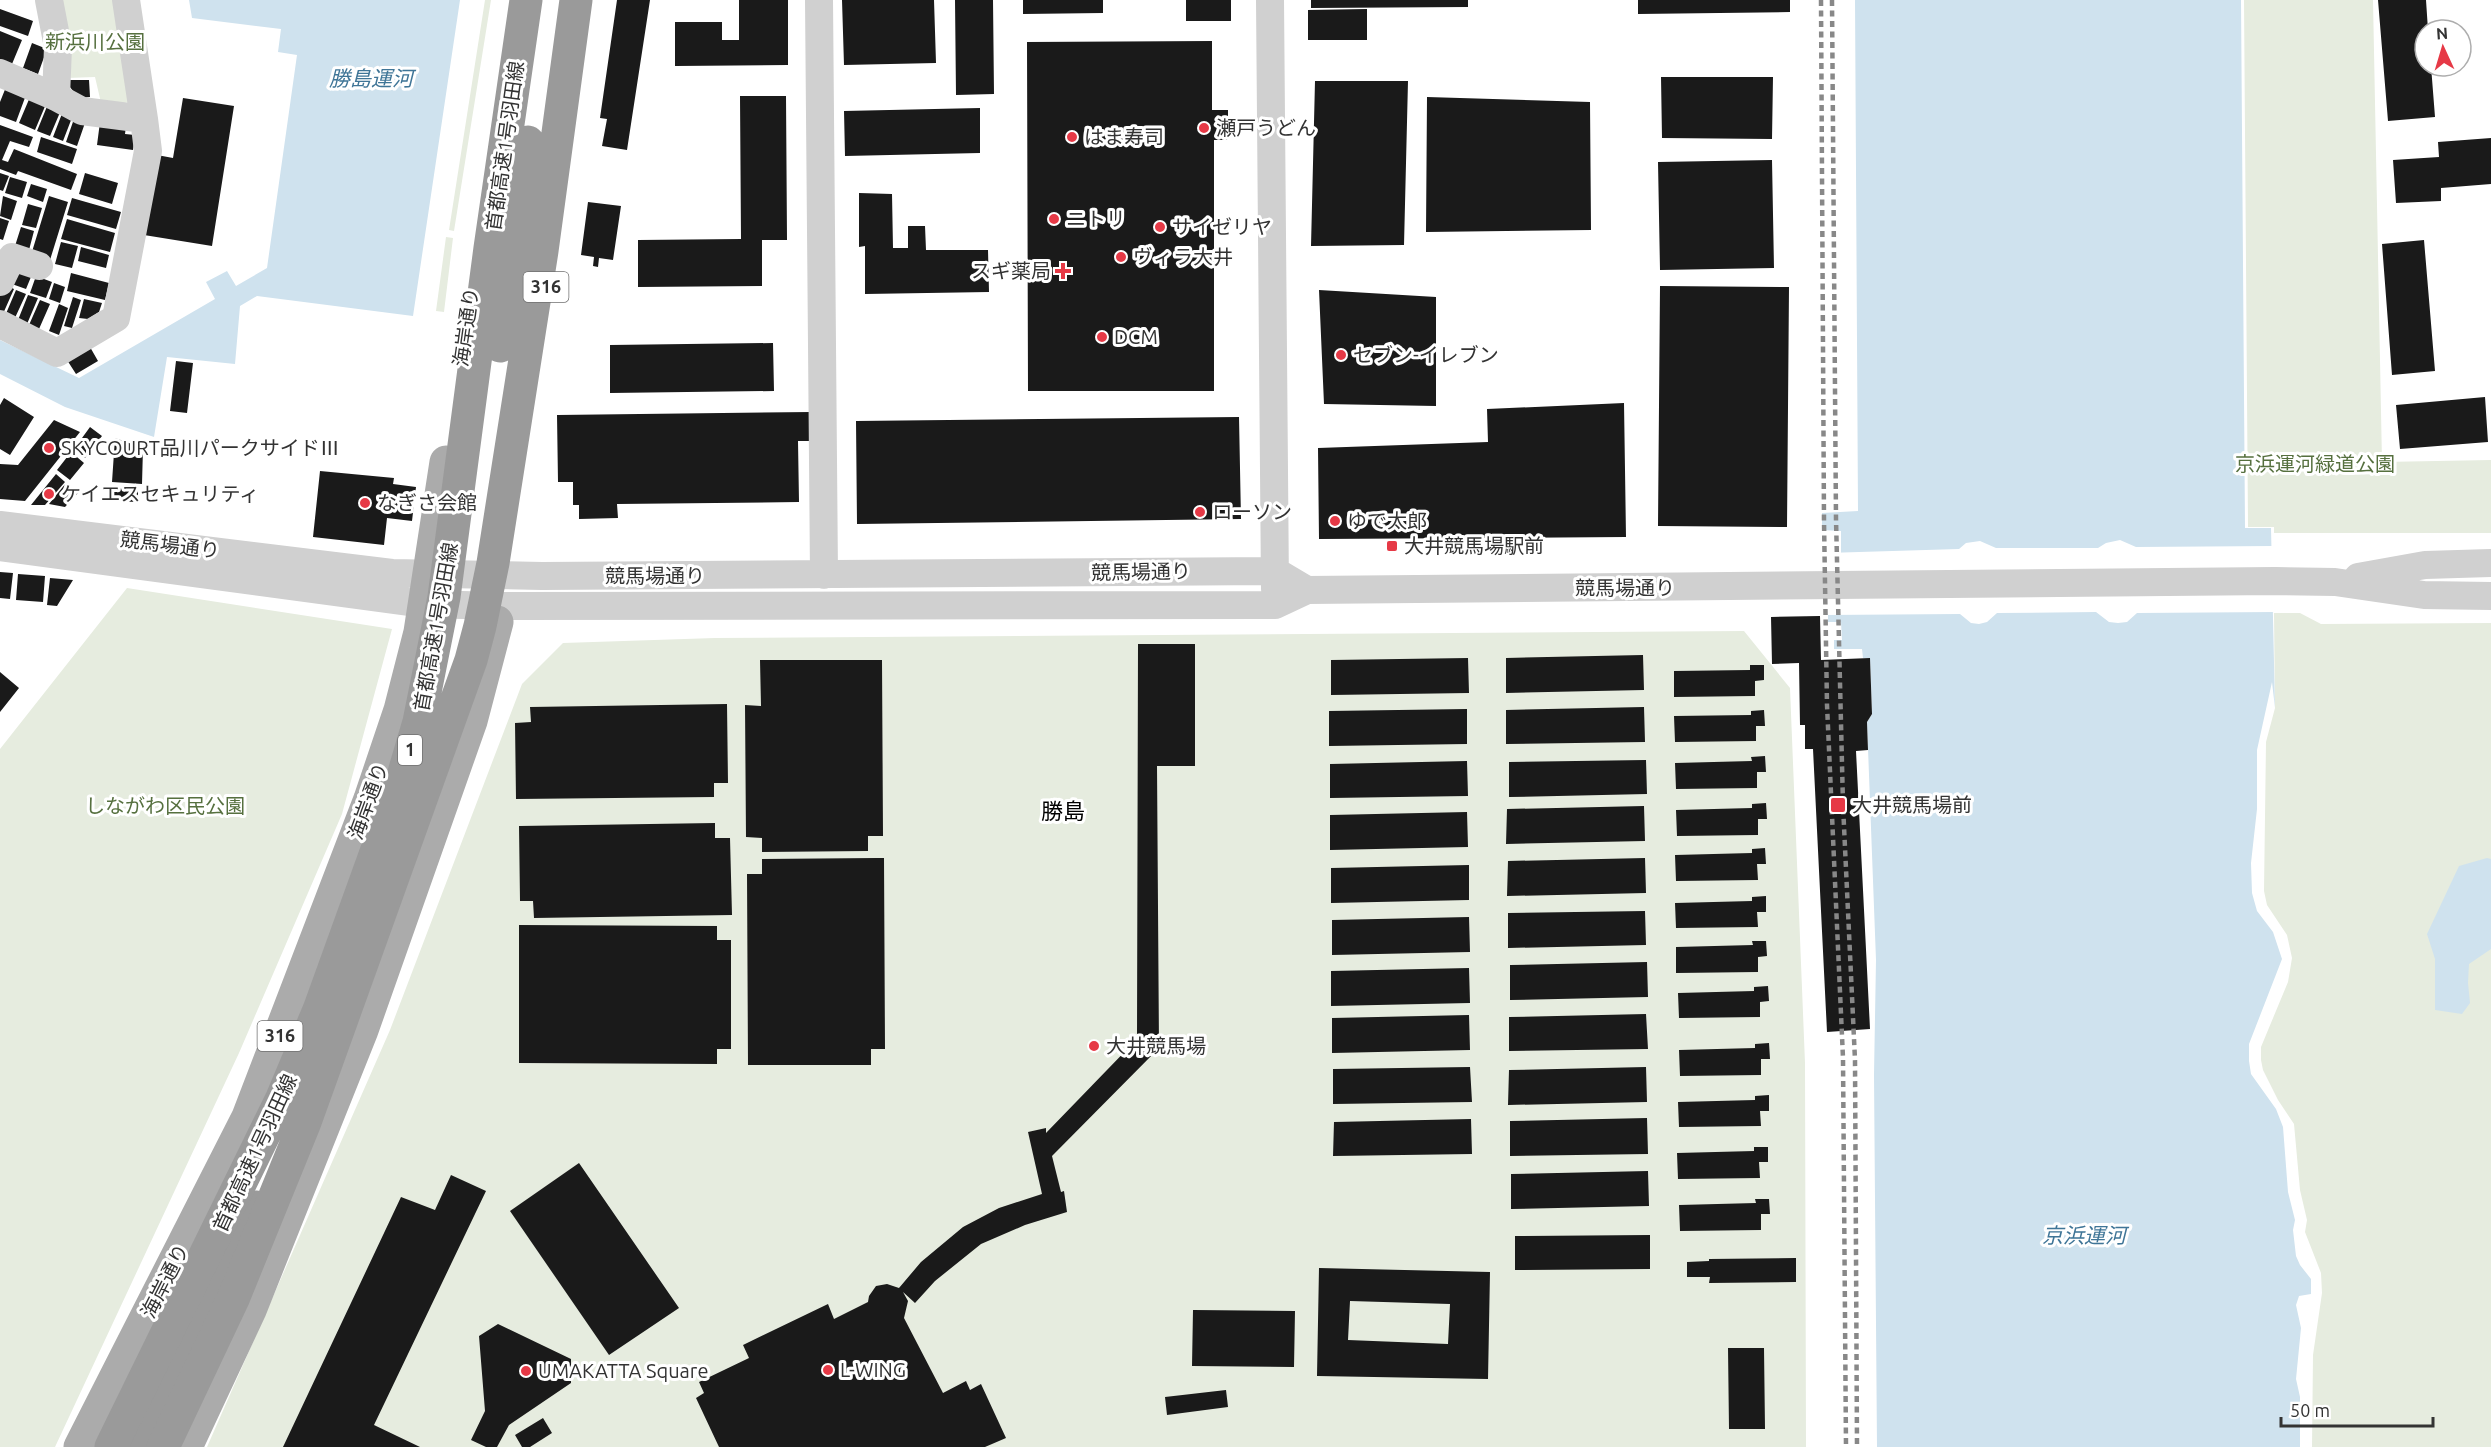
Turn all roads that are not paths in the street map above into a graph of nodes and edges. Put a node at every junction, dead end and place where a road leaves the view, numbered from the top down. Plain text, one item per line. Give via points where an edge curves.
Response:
1 (49, 0) edge
2 (126, 0) edge
3 (513, 0) edge
4 (526, 0) edge
5 (548, 0) edge
6 (819, 0) edge
7 (1270, 0) edge
8 (577, 7) edge
9 (0, 74) edge
10 (56, 97) junction
11 (144, 119) junction
12 (39, 266) dead end
13 (0, 282) edge
14 (0, 324) edge
15 (0, 525) edge
16 (0, 547) edge
17 (2491, 563) edge
18 (1275, 571) junction
19 (824, 575) junction
20 (2335, 582) junction
21 (428, 589) junction
22 (1307, 590) junction
23 (503, 591) junction
24 (2491, 596) edge
25 (1275, 605) junction
26 (419, 722) junction
27 (342, 1017) junction
28 (80, 1447) edge
29 (111, 1447) edge
30 (139, 1447) edge
31 (164, 1447) edge
32 (186, 1447) edge

1 - 10 street via 58,47
2 - 11 street
3 - 21 main road, 海岸通り / 316
4 - 26 highway, 首都高速1号羽田線 / 1, bridge via 489,248 446,587
5 - 26 highway, bridge via 468,562 448,646
6 - 19 street
7 - 18 street
8 - 23 main road, 316
8 - 27 highway, 首都高速1号羽田線 / 1, bridge via 542,251 480,626 459,697
9 - 10 street
10 - 11 street via 82,111
11 - 14 street via 148,151 116,318 57,353
12 - 13 street via 12,257
15 - 21 street, 競馬場通り via 392,573
16 - 21 street, 競馬場通り
17 - 20 street via 2424,565
18 - 19 street, 競馬場通り
18 - 22 street
18 - 25 street
19 - 23 street, 競馬場通り
20 - 22 street, 競馬場通り
20 - 24 street via 2424,595
21 - 23 street, 競馬場通り
21 - 28 main road, 海岸通り / 316 via 411,671 370,799 248,1117
22 - 25 street, 競馬場通り
23 - 25 street, 競馬場通り
23 - 32 main road, 316 via 471,721 362,1030 250,1310
26 - 29 highway, 首都高速1号羽田線 / 1, bridge via 401,783 315,1021 272,1118
27 - 30 highway, bridge via 261,1196
27 - 31 highway, 首都高速1号羽田線 / 1, bridge via 306,1122 242,1277

